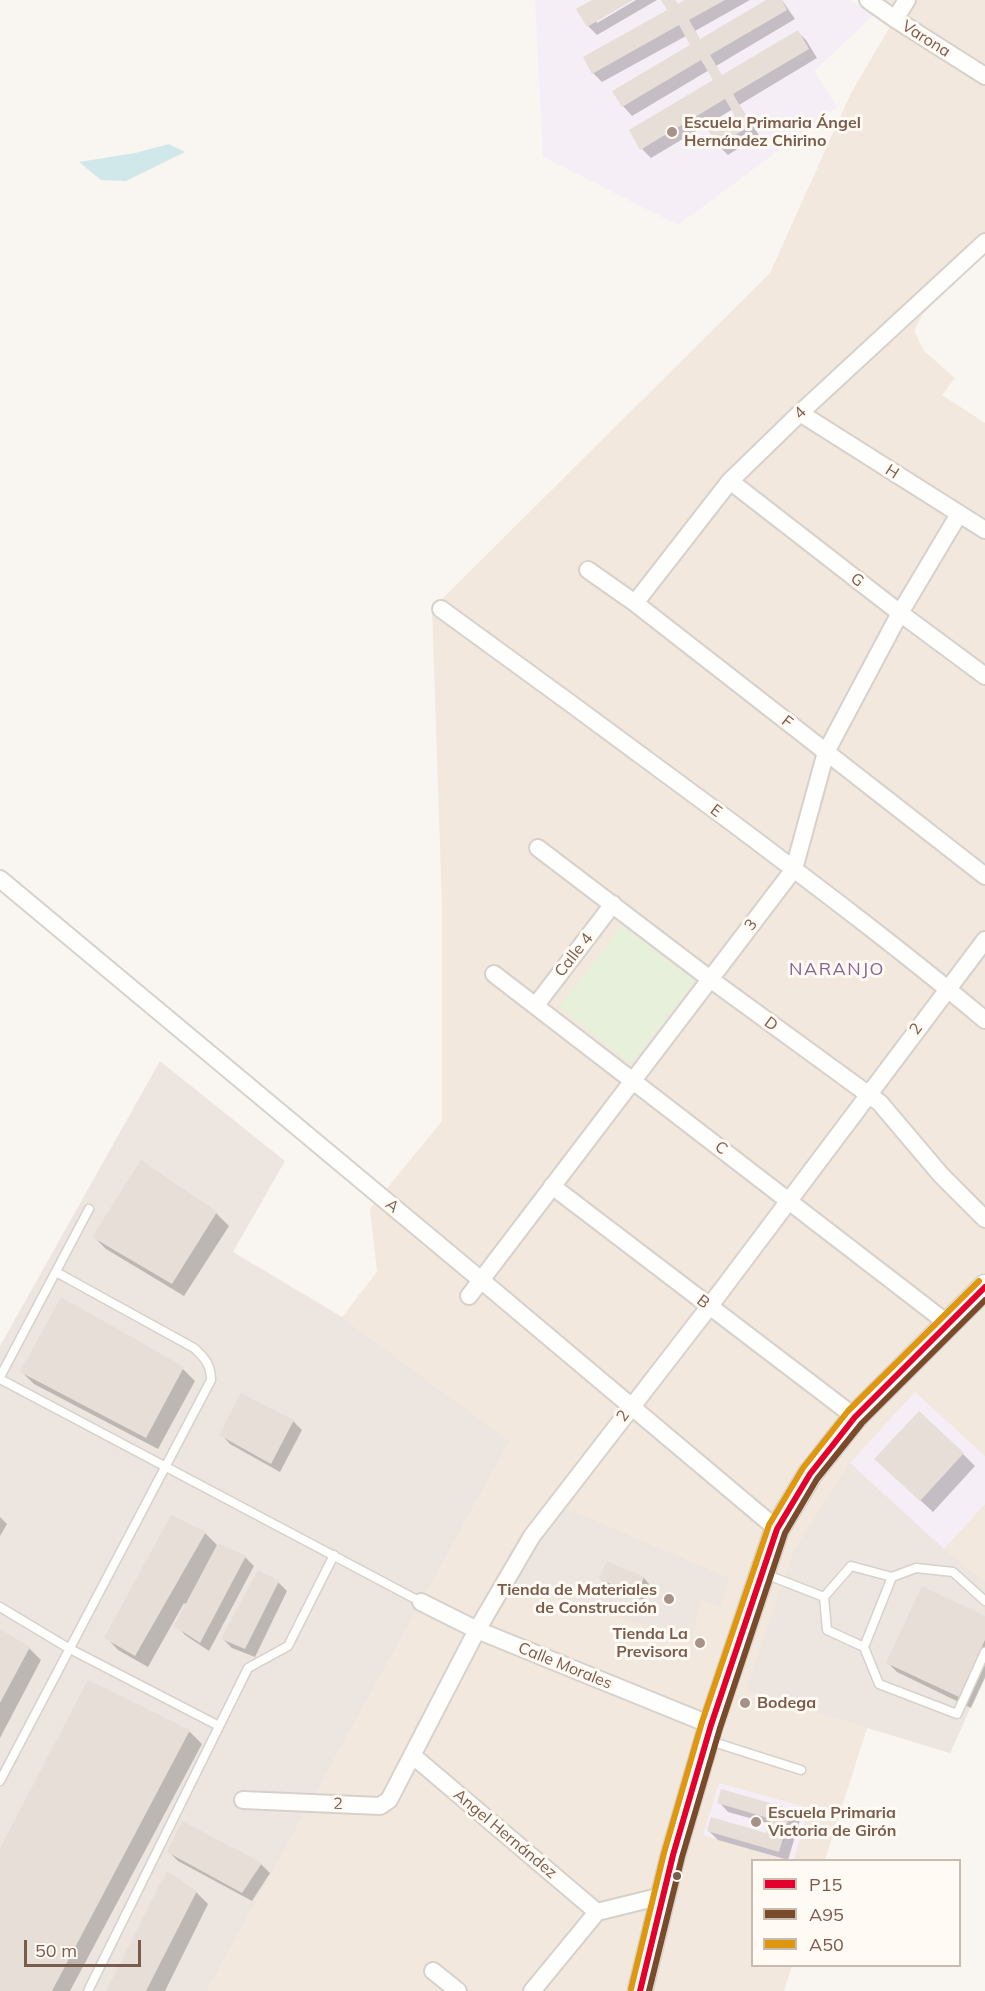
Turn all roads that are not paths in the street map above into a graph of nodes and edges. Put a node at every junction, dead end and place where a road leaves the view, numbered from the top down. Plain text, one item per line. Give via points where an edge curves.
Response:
1 (868, 0) edge
2 (907, 0) edge
3 (895, 19) junction
4 (985, 76) edge
5 (985, 242) edge
6 (800, 413) junction
7 (730, 482) junction
8 (959, 514) junction
9 (985, 530) edge
10 (588, 570) dead end
11 (635, 603) junction
12 (441, 609) dead end
13 (900, 613) junction
14 (985, 676) edge
15 (826, 752) junction
16 (538, 848) dead end
17 (794, 869) junction
18 (985, 876) edge
19 (3, 881) edge
20 (613, 904) junction
21 (985, 940) edge
22 (494, 974) dead end
23 (710, 979) junction
24 (947, 988) junction
25 (536, 1005) junction
26 (985, 1020) edge
27 (633, 1080) junction
28 (868, 1094) junction
29 (552, 1186) junction
30 (789, 1201) junction
31 (89, 1209) dead end
32 (985, 1219) edge
33 (56, 1272) junction
34 (481, 1280) junction
35 (985, 1287) edge
36 (469, 1296) dead end
37 (709, 1307) junction
38 (947, 1323) junction
39 (0, 1378) edge
40 (631, 1406) junction
41 (855, 1417) junction
42 (166, 1466) junction
43 (777, 1529) junction
44 (334, 1555) junction
45 (762, 1572) junction
46 (892, 1577) junction
47 (825, 1597) junction
48 (985, 1601) edge
49 (421, 1602) joint
50 (0, 1607) edge
51 (477, 1630) junction
52 (864, 1647) junction
53 (70, 1649) junction
54 (985, 1652) edge
55 (219, 1726) junction
56 (708, 1732) junction
57 (412, 1755) junction
58 (801, 1770) dead end
59 (0, 1781) edge
60 (243, 1800) dead end
61 (662, 1896) junction
62 (597, 1912) junction
63 (433, 1971) dead end
64 (88, 1991) edge
65 (458, 1991) edge
66 (532, 1991) edge
67 (640, 1991) edge

1 - 3 street, Varona
2 - 3 street
3 - 4 street, Varona
5 - 6 street, 4
6 - 7 street, 4
6 - 8 street, H
7 - 11 street, 4
7 - 13 street, G
8 - 9 street, H
8 - 13 street, 3
10 - 11 street, F
11 - 15 street, F
12 - 17 street, E
13 - 14 street, G
13 - 15 street, 3
15 - 17 street, 3
15 - 18 street, F
16 - 20 street, D
17 - 23 street, 3
17 - 24 street, E
19 - 34 street, A
20 - 23 street, D
20 - 25 street, Calle 4
21 - 24 street, 2
22 - 25 street, C
23 - 27 street, 3
23 - 28 street, D
24 - 26 street, E
24 - 28 street, 2
25 - 27 street, C
27 - 29 street, 3
27 - 30 street, C
28 - 30 street, 2
28 - 32 street, D
29 - 34 street, 3
29 - 37 street, B
30 - 37 street, 2
30 - 38 street, C
31 - 33 lane
33 - 39 lane
33 - 42 lane via 194,1348 206,1360 211,1380
34 - 36 street, 3
34 - 40 street, A
35 - 38 main road
37 - 40 street, 2
37 - 41 street, B
38 - 41 main road
39 - 42 lane
40 - 43 street, A
40 - 51 street, 2 via 532,1536
41 - 43 main road via 810,1474
42 - 44 lane
42 - 53 lane
43 - 45 main road
44 - 49 lane
44 - 55 lane via 288,1646 248,1668
45 - 47 lane
45 - 56 main road
46 - 47 lane via 850,1566
46 - 48 lane via 916,1568 953,1572
46 - 52 lane
47 - 52 lane via 827,1630
49 - 51 street, Calle Morales
50 - 53 lane
51 - 56 street, Calle Morales
51 - 57 street, 2
52 - 54 lane via 879,1684 957,1714
53 - 55 lane
53 - 59 lane
55 - 64 lane
56 - 58 lane
56 - 61 main road
57 - 60 street, 2 via 389,1800 380,1806
57 - 62 street, Angel Hernández
61 - 62 street
61 - 67 main road
62 - 66 street
63 - 65 street

